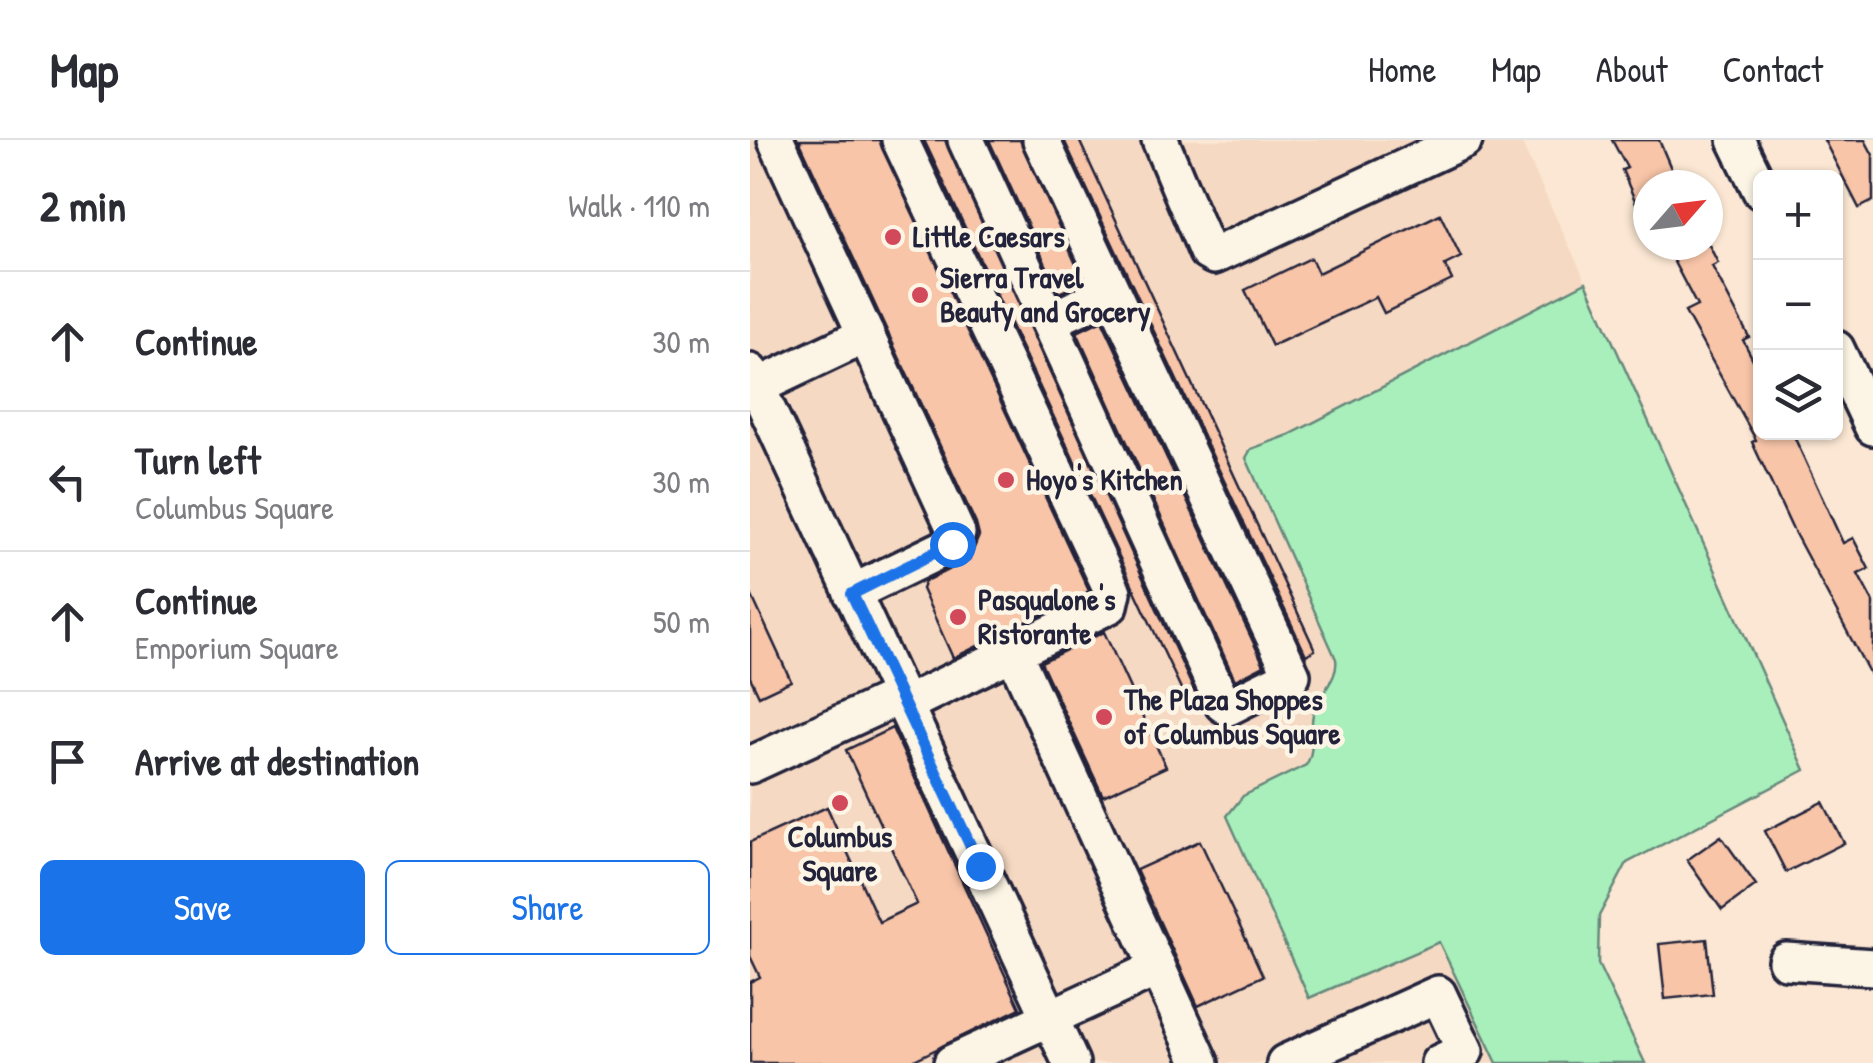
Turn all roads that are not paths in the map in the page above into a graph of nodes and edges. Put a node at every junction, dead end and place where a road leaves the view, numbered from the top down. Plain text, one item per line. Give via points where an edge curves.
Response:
1 (776, 140) edge
2 (900, 140) edge
3 (966, 140) edge
4 (1041, 140) edge
5 (1160, 140) edge
6 (1464, 140) edge
7 (1736, 140) edge
8 (1753, 176) edge
9 (1112, 292) junction
10 (1048, 321) junction
11 (866, 335) junction
12 (1836, 350) edge
13 (752, 382) edge
14 (1873, 428) edge
15 (852, 594) junction
16 (1013, 652) junction
17 (902, 700) junction
18 (750, 765) edge
19 (1786, 961) dead end
20 (1873, 967) edge
21 (1158, 968) junction
22 (1050, 1017) junction
23 (1459, 1059) edge
24 (952, 1063) edge
25 (1071, 1063) edge
26 (1201, 1063) edge
27 (1285, 1063) edge

1 - 11 street
2 - 16 street via 1113,592 1110,605
3 - 10 street
4 - 9 street
5 - 6 street via 1214,256
7 - 8 street
9 - 10 street
9 - 10 street via 1292,675 1228,708
11 - 13 street
11 - 15 street via 957,533 952,544
12 - 14 street
13 - 15 street
15 - 17 street
16 - 17 street
16 - 21 street
17 - 18 street
17 - 22 street
19 - 20 street
21 - 22 street
21 - 26 street
22 - 24 street
22 - 25 street
23 - 27 street via 1438,994

